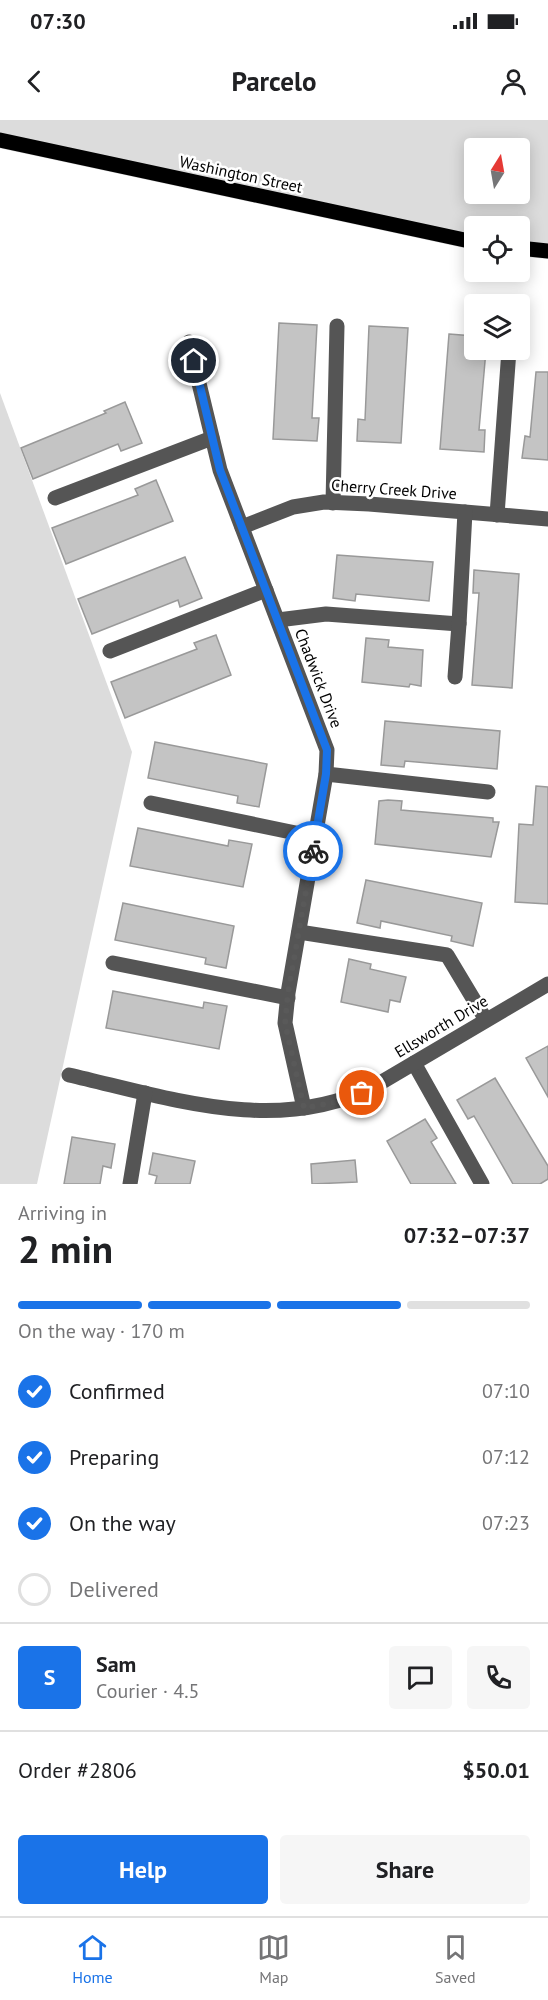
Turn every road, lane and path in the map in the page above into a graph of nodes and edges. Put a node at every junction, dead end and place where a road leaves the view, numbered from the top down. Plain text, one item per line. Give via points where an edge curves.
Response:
1 (0, 140) edge
2 (464, 240) edge
3 (530, 249) edge
4 (548, 251) edge
5 (338, 326) dead end
6 (189, 342) dead end
7 (508, 360) edge
8 (212, 438) junction
9 (55, 498) dead end
10 (333, 502) junction
11 (465, 512) junction
12 (497, 515) junction
13 (548, 519) edge
14 (242, 527) junction
15 (266, 590) junction
16 (278, 620) junction
17 (459, 624) junction
18 (110, 651) dead end
19 (454, 677) dead end
20 (326, 774) junction
21 (488, 792) dead end
22 (151, 803) dead end
23 (315, 837) junction
24 (299, 933) junction
25 (113, 963) dead end
26 (548, 984) edge
27 (288, 998) junction
28 (486, 1020) junction
29 (414, 1064) junction
30 (69, 1075) dead end
31 (145, 1093) junction
32 (304, 1108) junction
33 (130, 1184) edge
34 (482, 1184) edge

1 - 2 main road, Washington Street
3 - 4 main road
5 - 10 street
6 - 8 street, Chadwick Drive
7 - 12 street
8 - 9 street
8 - 14 street, Chadwick Drive
10 - 11 street, Cherry Creek Drive
10 - 14 street, Cherry Creek Drive via 293,507
11 - 12 street, Cherry Creek Drive
11 - 17 street
12 - 13 street, Cherry Creek Drive
14 - 15 street, Chadwick Drive
15 - 16 street, Chadwick Drive
15 - 18 street
16 - 17 street via 326,615
16 - 20 street, Chadwick Drive via 327,750
17 - 19 street
20 - 21 street
20 - 23 street, Chadwick Drive
22 - 23 street
23 - 24 street, Chadwick Drive
24 - 27 street, Chadwick Drive
24 - 28 street via 447,955
25 - 27 street
26 - 28 street, Ellsworth Drive
27 - 32 street, Chadwick Drive via 285,1023
28 - 29 street, Ellsworth Drive
29 - 32 street, Ellsworth Drive via 348,1100
29 - 34 street
30 - 31 street, Ellsworth Drive
31 - 32 street, Ellsworth Drive via 246,1112
31 - 33 street

